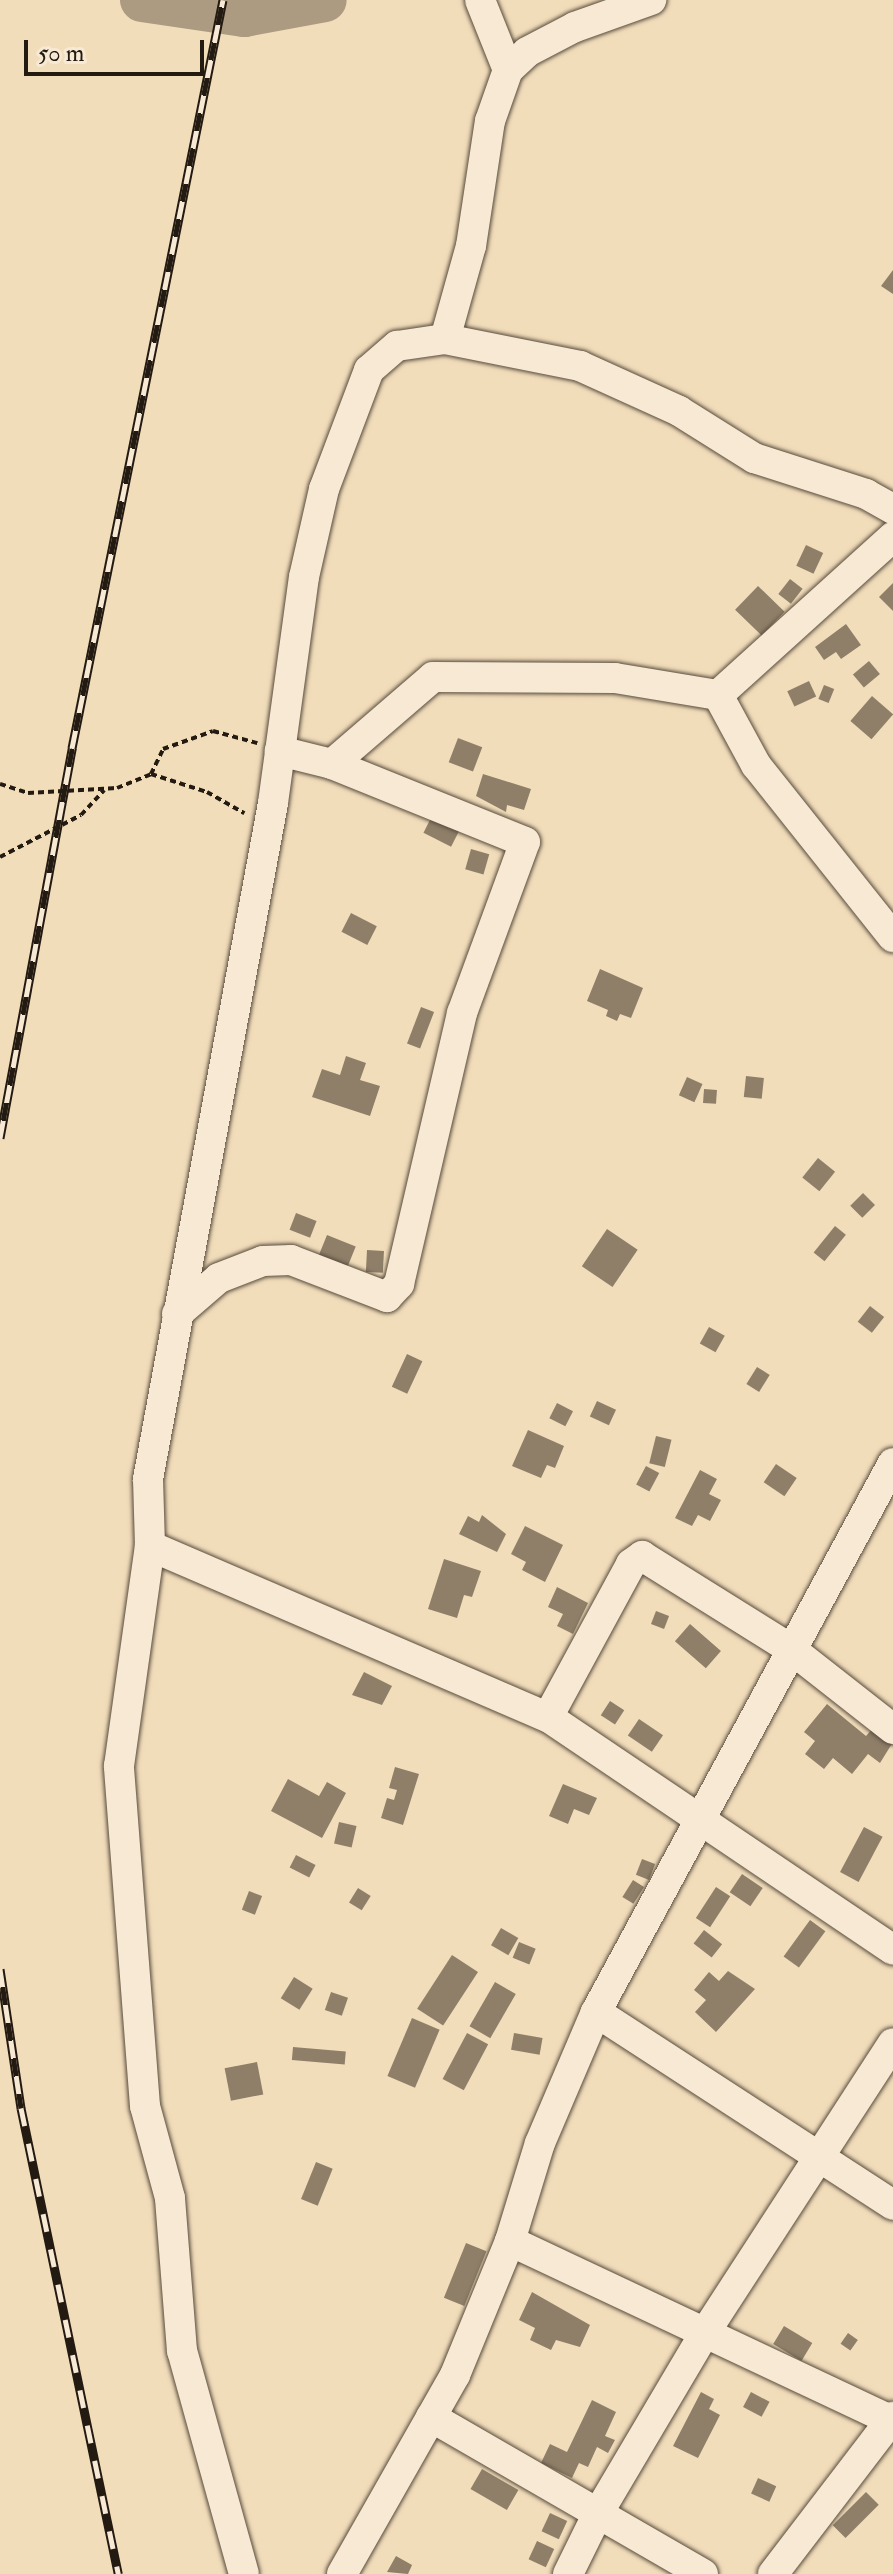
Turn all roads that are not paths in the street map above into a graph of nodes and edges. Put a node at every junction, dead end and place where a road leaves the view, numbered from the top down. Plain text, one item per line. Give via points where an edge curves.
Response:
1 (480, 0) edge
2 (651, 0) edge
3 (508, 70) junction
4 (445, 339) junction
5 (893, 509) edge
6 (893, 537) edge
7 (718, 695) junction
8 (280, 751) junction
9 (332, 764) junction
10 (893, 937) edge
11 (177, 1314) junction
12 (893, 1463) edge
13 (150, 1546) junction
14 (791, 1649) junction
15 (548, 1717) junction
16 (893, 1729) edge
17 (701, 1820) junction
18 (893, 1950) edge
19 (596, 2012) junction
20 (893, 2043) edge
21 (817, 2156) junction
22 (893, 2205) edge
23 (510, 2241) junction
24 (706, 2331) junction
25 (431, 2417) junction
26 (892, 2420) edge
27 (597, 2515) junction
28 (244, 2574) edge
29 (342, 2574) edge
30 (568, 2574) edge
31 (703, 2574) edge
32 (773, 2574) edge

1 - 3 street
2 - 3 street via 575,27 527,52
3 - 4 street via 490,121 471,246
4 - 5 street via 580,366 679,411 754,458 866,494
4 - 8 street via 397,346 369,370 354,407 324,489 304,577
6 - 7 street
7 - 9 street via 615,678 433,677
7 - 10 street via 756,765
8 - 9 street
8 - 11 street
9 - 11 street via 512,835 525,842 520,861 462,1013 399,1284 387,1297 291,1260 263,1261 219,1278
11 - 13 street via 148,1479
12 - 14 street
13 - 15 street
13 - 28 street via 119,1766 145,2106 170,2198 182,2351
14 - 15 street via 642,1556 631,1564
14 - 16 street
14 - 17 street
15 - 17 street
17 - 18 street
17 - 19 street
19 - 21 street
19 - 23 street via 540,2143
20 - 21 street
21 - 22 street
21 - 24 street
23 - 24 street
23 - 25 street via 455,2375
24 - 26 street
24 - 27 street
25 - 27 street
25 - 29 street
26 - 32 street
27 - 30 street
27 - 31 street

